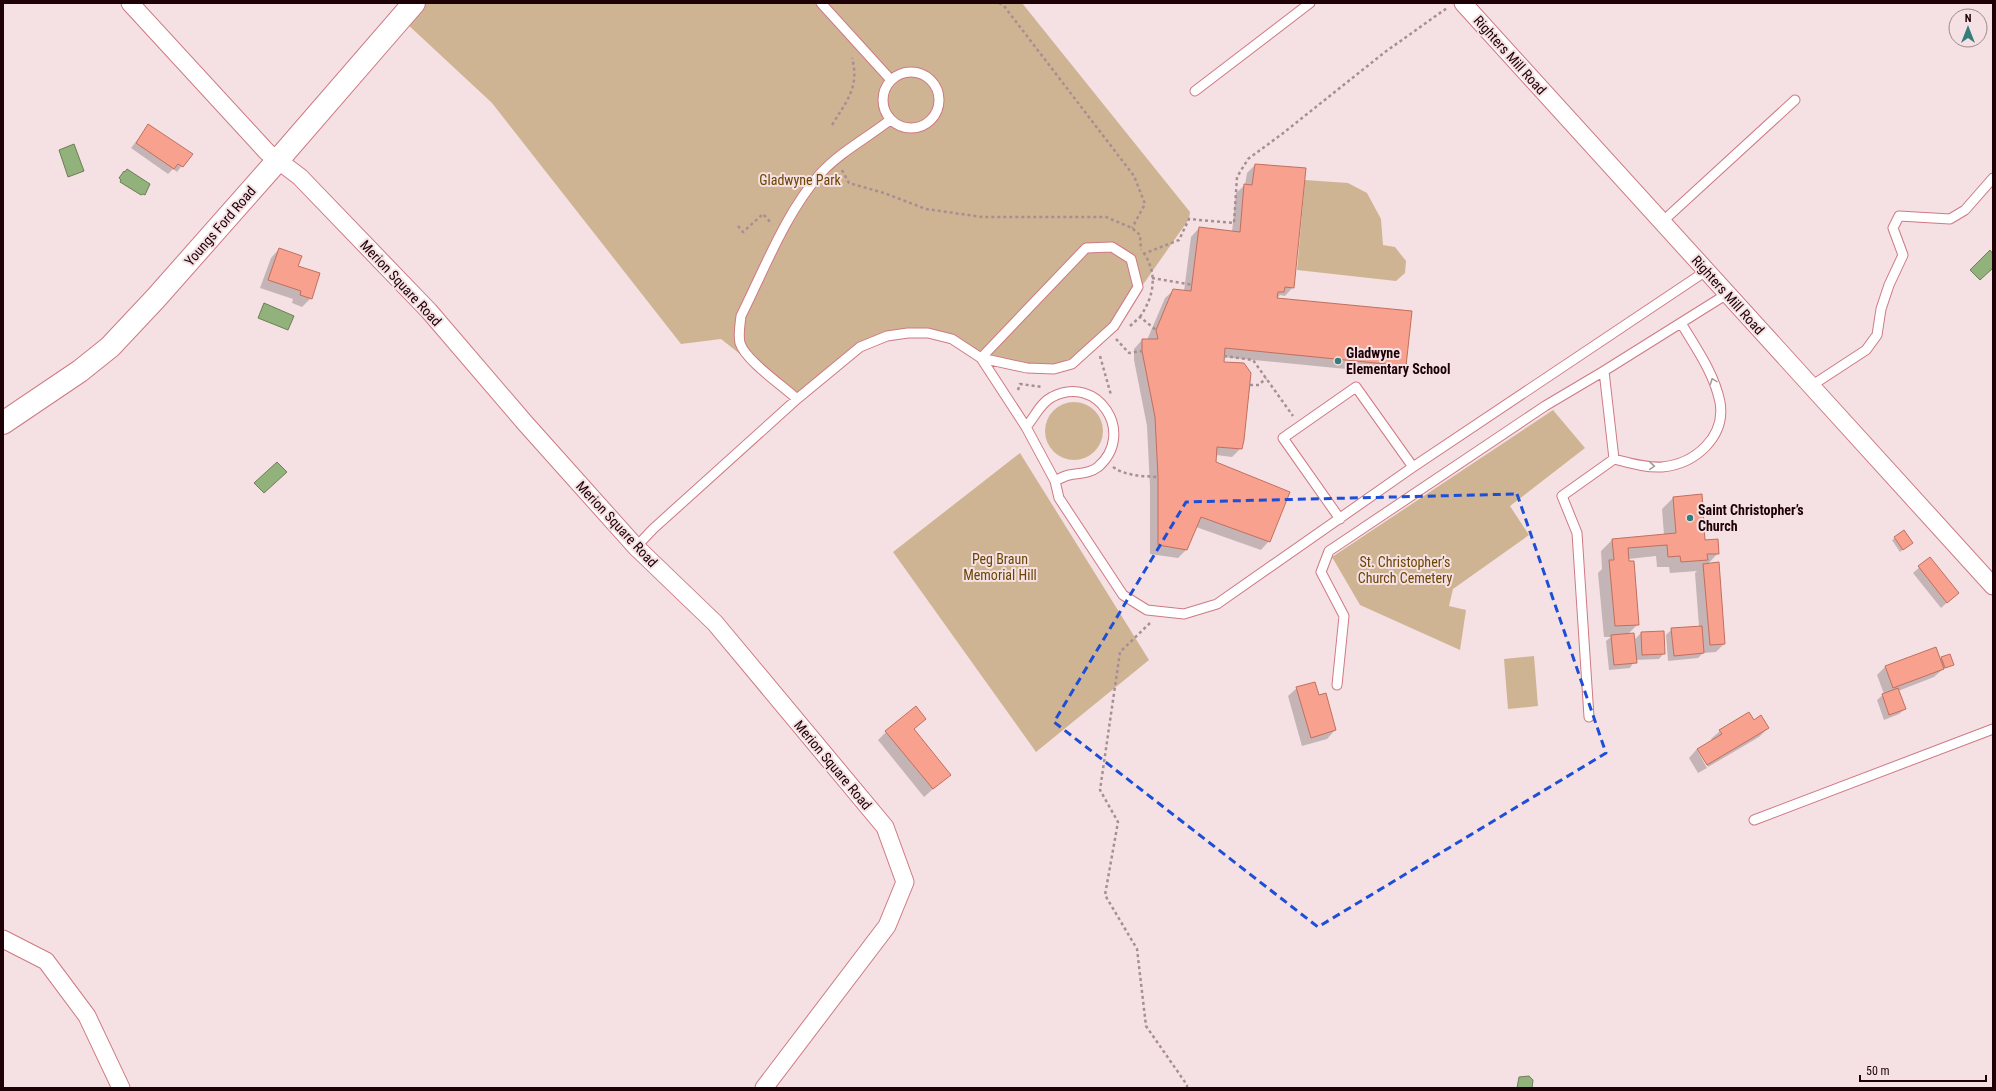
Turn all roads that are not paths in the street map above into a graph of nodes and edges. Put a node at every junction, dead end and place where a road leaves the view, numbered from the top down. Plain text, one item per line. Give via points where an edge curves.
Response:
1 (130, 3) edge
2 (414, 3) edge
3 (821, 3) edge
4 (1310, 3) edge
5 (1457, 4) edge
6 (892, 80) junction
7 (1195, 91) dead end
8 (1795, 100) dead end
9 (890, 120) junction
10 (278, 160) junction
11 (1993, 178) edge
12 (1662, 222) junction
13 (1706, 271) junction
14 (1727, 294) junction
15 (1681, 323) junction
16 (981, 358) junction
17 (1604, 371) junction
18 (1811, 386) junction
19 (797, 399) junction
20 (3, 423) edge
21 (1026, 427) junction
22 (1614, 459) junction
23 (1413, 467) junction
24 (1055, 480) junction
25 (1340, 519) junction
26 (636, 546) junction
27 (1993, 586) edge
28 (1337, 685) dead end
29 (1588, 717) dead end
30 (1993, 729) edge
31 (1754, 820) dead end
32 (3, 939) edge
33 (121, 1088) edge
34 (764, 1088) edge

1 - 10 street, Merion Square Road via 267,152
2 - 10 street, Youngs Ford Road
3 - 6 lane
4 - 7 lane
5 - 12 street, Righters Mill Road
6 - 9 lane via 883,95 883,104
6 - 9 lane via 913,72 927,78 937,90 939,105 932,119 919,127 904,128
8 - 12 lane
9 - 19 lane via 835,160 809,188 794,210 741,316 740,343 745,355
10 - 20 street, Youngs Ford Road via 110,347 80,371
10 - 26 street, Merion Square Road via 300,177 429,311
11 - 18 lane via 1965,210 1950,219 1899,216 1893,228 1903,255 1888,285 1877,336 1866,350
12 - 13 street, Righters Mill Road
13 - 14 street, Righters Mill Road
13 - 23 lane
14 - 15 lane
14 - 18 street, Righters Mill Road
15 - 17 lane
22 -> 15 lane via 1648,466 1668,466 1700,452 1718,429 1720,407 1714,381
16 - 16 lane via 1086,248 1112,247 1131,259 1138,287 1114,326 1072,364 1054,369 1027,368
16 - 19 lane via 952,338 928,333 887,336 860,347
16 - 21 lane
17 - 22 lane
17 - 28 lane via 1545,406 1329,551 1321,572 1344,616
18 - 27 street, Righters Mill Road
19 - 26 lane
21 - 24 lane
21 - 24 lane via 1040,407 1051,398 1065,392 1079,392 1092,397 1104,406 1111,418 1114,438 1107,458 1096,468 1083,474
22 - 29 lane via 1562,496 1577,533
23 - 25 lane
23 - 25 lane via 1356,387 1283,438
24 - 25 lane via 1059,498 1123,595 1147,610 1184,614 1217,604
26 - 34 street, Merion Square Road via 715,623 885,827 905,882 887,926
30 - 31 lane
32 - 33 street via 46,961 87,1016

